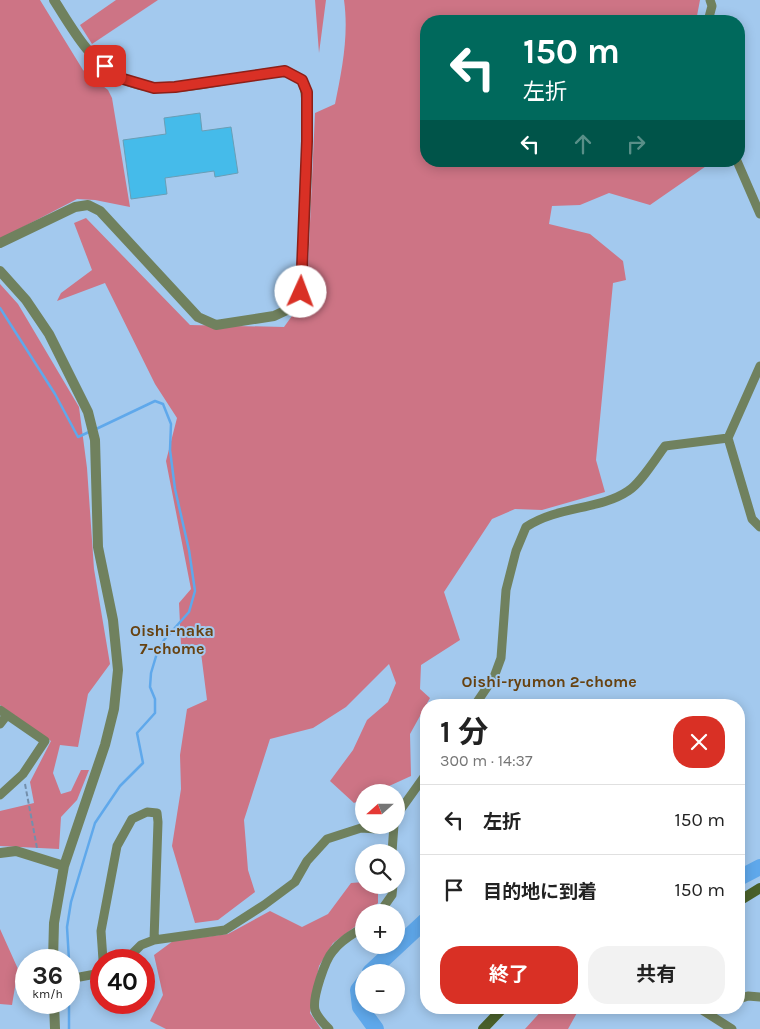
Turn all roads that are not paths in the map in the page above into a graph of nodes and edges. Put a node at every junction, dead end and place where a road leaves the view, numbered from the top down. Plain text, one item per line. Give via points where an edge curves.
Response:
1 (54, 0) edge
2 (710, 0) edge
3 (710, 15) edge
4 (740, 167) edge
5 (760, 214) edge
6 (0, 244) edge
7 (0, 271) edge
8 (760, 366) edge
9 (728, 438) junction
10 (760, 527) edge
11 (479, 699) edge
12 (3, 712) edge
13 (0, 724) edge
14 (420, 782) edge
15 (0, 795) edge
16 (405, 803) edge
17 (355, 830) edge
18 (0, 853) edge
19 (64, 866) junction
20 (760, 888) edge
21 (745, 897) edge
22 (355, 933) edge
23 (154, 940) junction
24 (53, 949) edge
25 (102, 949) edge
26 (136, 949) edge
27 (745, 997) edge
28 (760, 997) edge
29 (54, 1014) edge
30 (497, 1014) edge
31 (708, 1014) edge
32 (55, 1029) edge
33 (329, 1029) edge
34 (483, 1029) edge
35 (732, 1029) edge

1 - 6 street via 90,55 120,78 154,88 285,71 302,80 307,92 307,141 301,292 288,309 274,316 216,325 198,317 100,211 88,205 75,207
2 - 3 street
4 - 5 street
7 - 19 street via 26,300 49,334 88,412 95,440 98,547 114,620 118,670 114,709 105,745
8 - 9 street
9 - 10 street via 752,519
9 - 11 street via 665,446 630,491 554,513 526,527 506,590 501,658 494,677
12 - 13 street
12 - 15 street via 45,741 23,774
14 - 16 street
17 - 23 street via 327,839 307,861 295,882 225,930
18 - 19 street via 16,851
19 - 24 street via 54,923
20 - 21 main road
22 - 33 street via 331,952 316,994 315,1009
23 - 25 street via 158,822 157,813 147,812 132,819 116,846 101,931
23 - 26 street
27 - 28 street
29 - 32 street
30 - 34 main road
31 - 35 street

